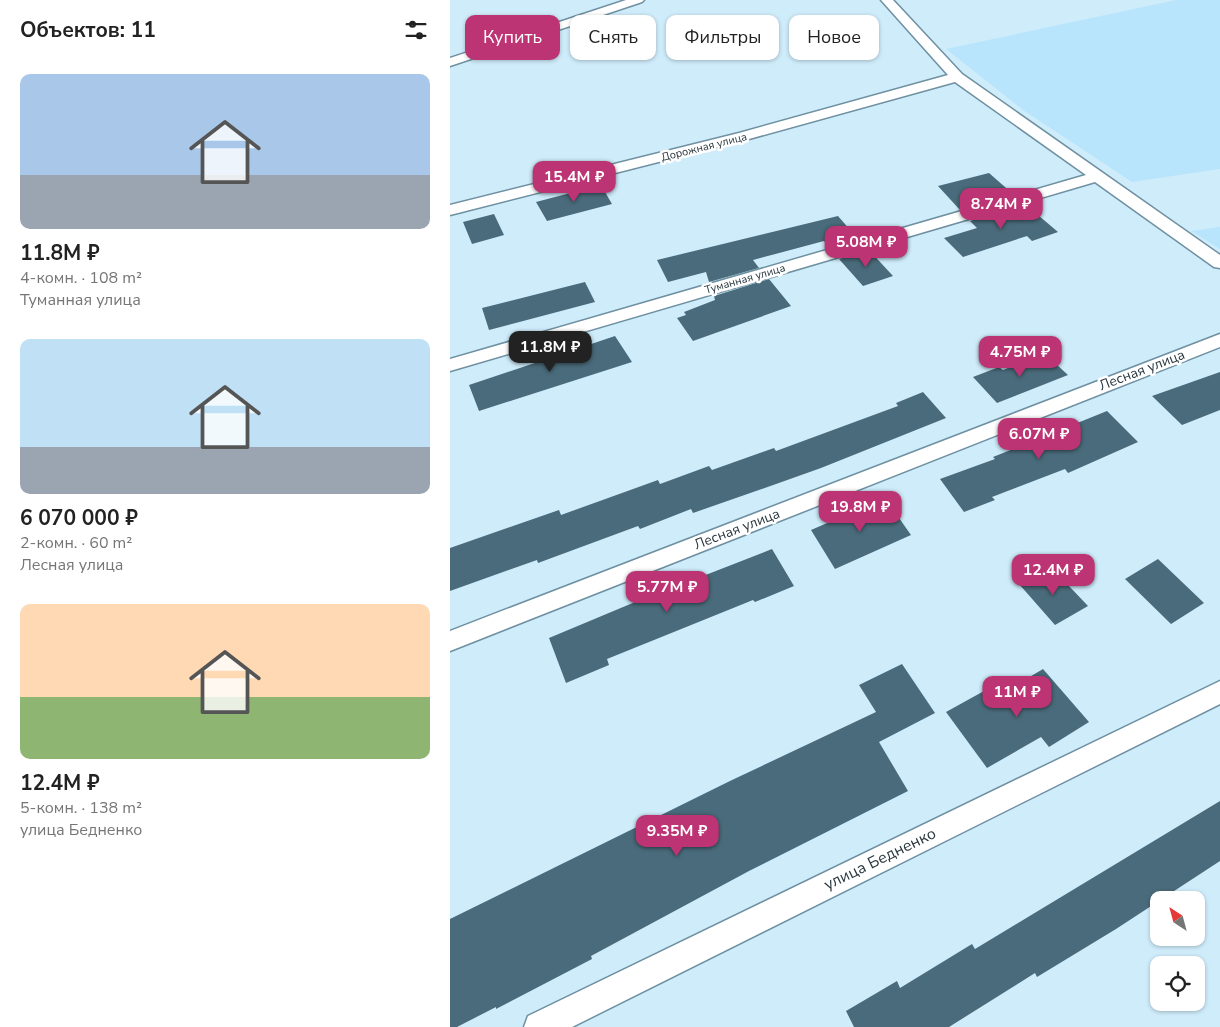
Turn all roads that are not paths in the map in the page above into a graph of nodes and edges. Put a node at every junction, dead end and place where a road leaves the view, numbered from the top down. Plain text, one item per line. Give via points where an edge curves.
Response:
1 (638, 0) edge
2 (887, 0) edge
3 (450, 62) edge
4 (957, 77) junction
5 (1098, 176) junction
6 (450, 210) edge
7 (1220, 263) edge
8 (1220, 340) edge
9 (450, 365) edge
10 (450, 642) edge
11 (1220, 692) edge
12 (540, 1027) edge

1 - 3 street
2 - 4 street
4 - 5 street
4 - 6 street, Дорожная улица via 744,136
5 - 7 street
5 - 9 street, Туманная улица
8 - 10 street, Лесная улица
11 - 12 street, улица Бедненко

